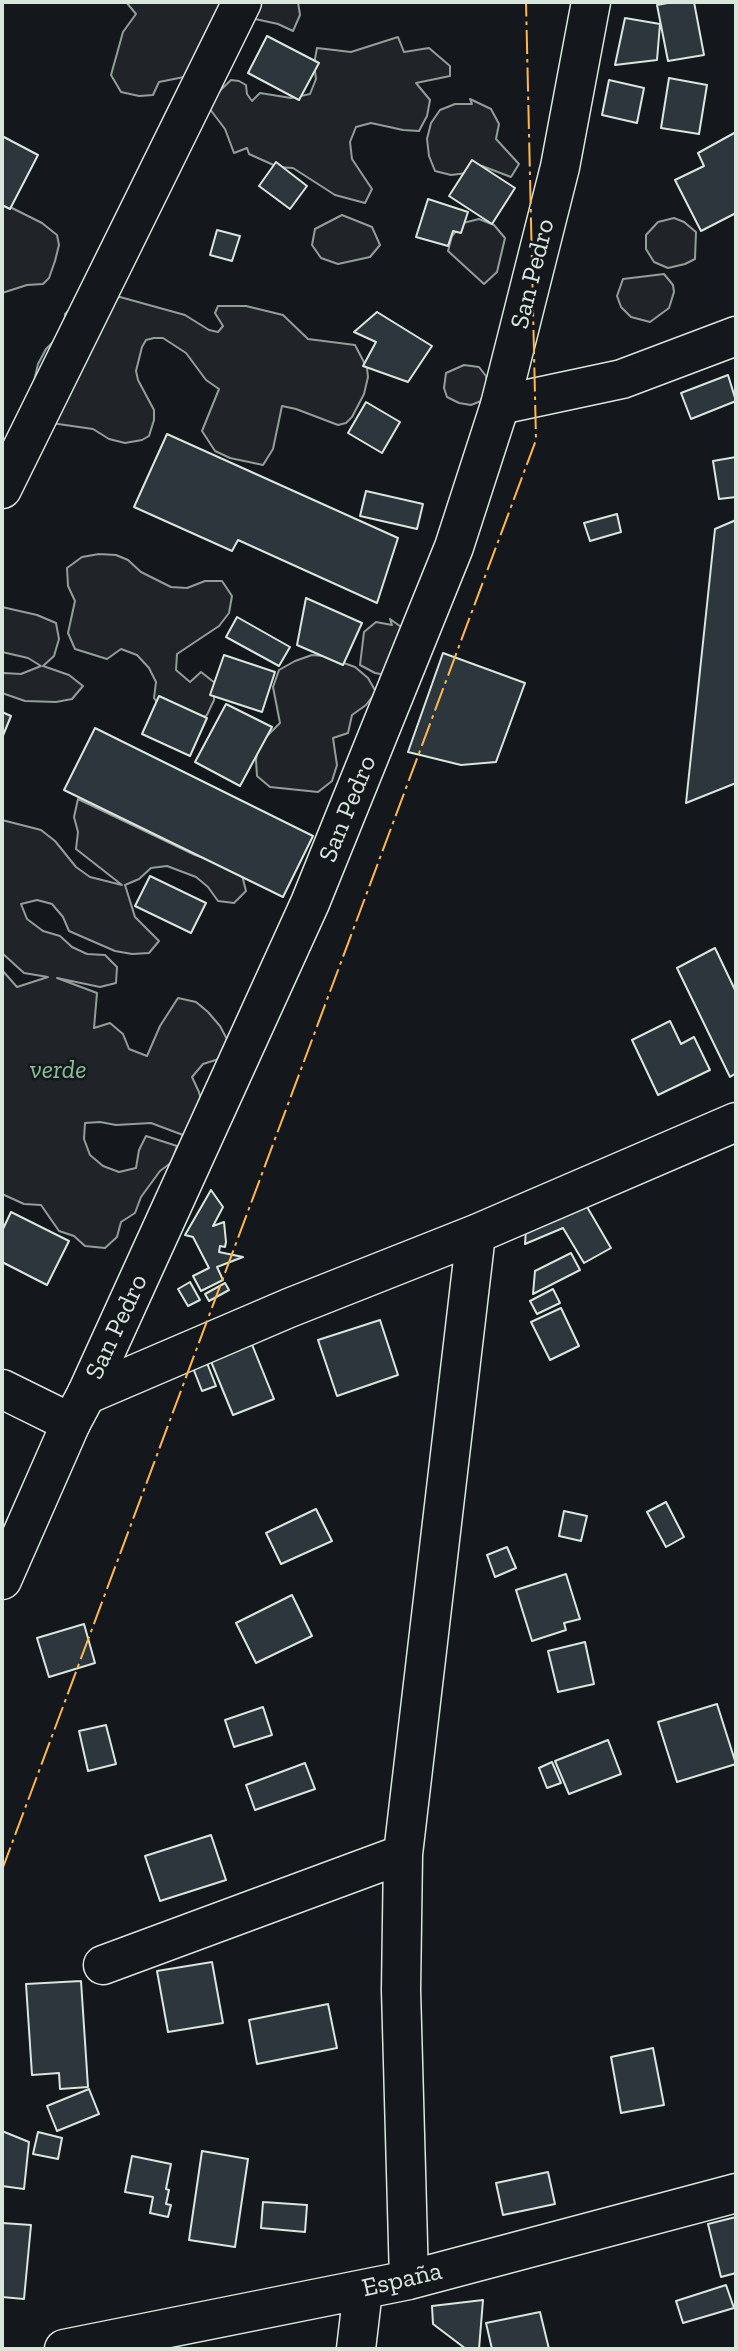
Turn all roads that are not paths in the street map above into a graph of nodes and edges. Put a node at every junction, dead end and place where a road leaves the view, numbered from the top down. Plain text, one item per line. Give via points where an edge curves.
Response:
1 (242, 2) edge
2 (591, 2) edge
3 (736, 336) edge
4 (500, 405) junction
5 (2, 489) edge
6 (736, 1122) edge
7 (476, 1234) junction
8 (2, 1389) edge
9 (78, 1409) junction
10 (2, 1580) edge
11 (403, 1854) junction
12 (103, 1965) dead end
13 (736, 2193) edge
14 (409, 2280) junction
15 (363, 2290) junction
16 (64, 2349) edge
17 (356, 2349) edge

1 - 5 street
2 - 4 street, San Pedro via 561,167
3 - 4 street via 622,380
4 - 9 street, San Pedro via 454,547 310,903
6 - 7 street
7 - 9 street via 289,1308
7 - 11 street
8 - 9 street
9 - 10 street, San Pedro
11 - 12 street
11 - 14 street via 401,1990
13 - 14 street, España
14 - 15 street, España
15 - 16 street, España
15 - 17 street

